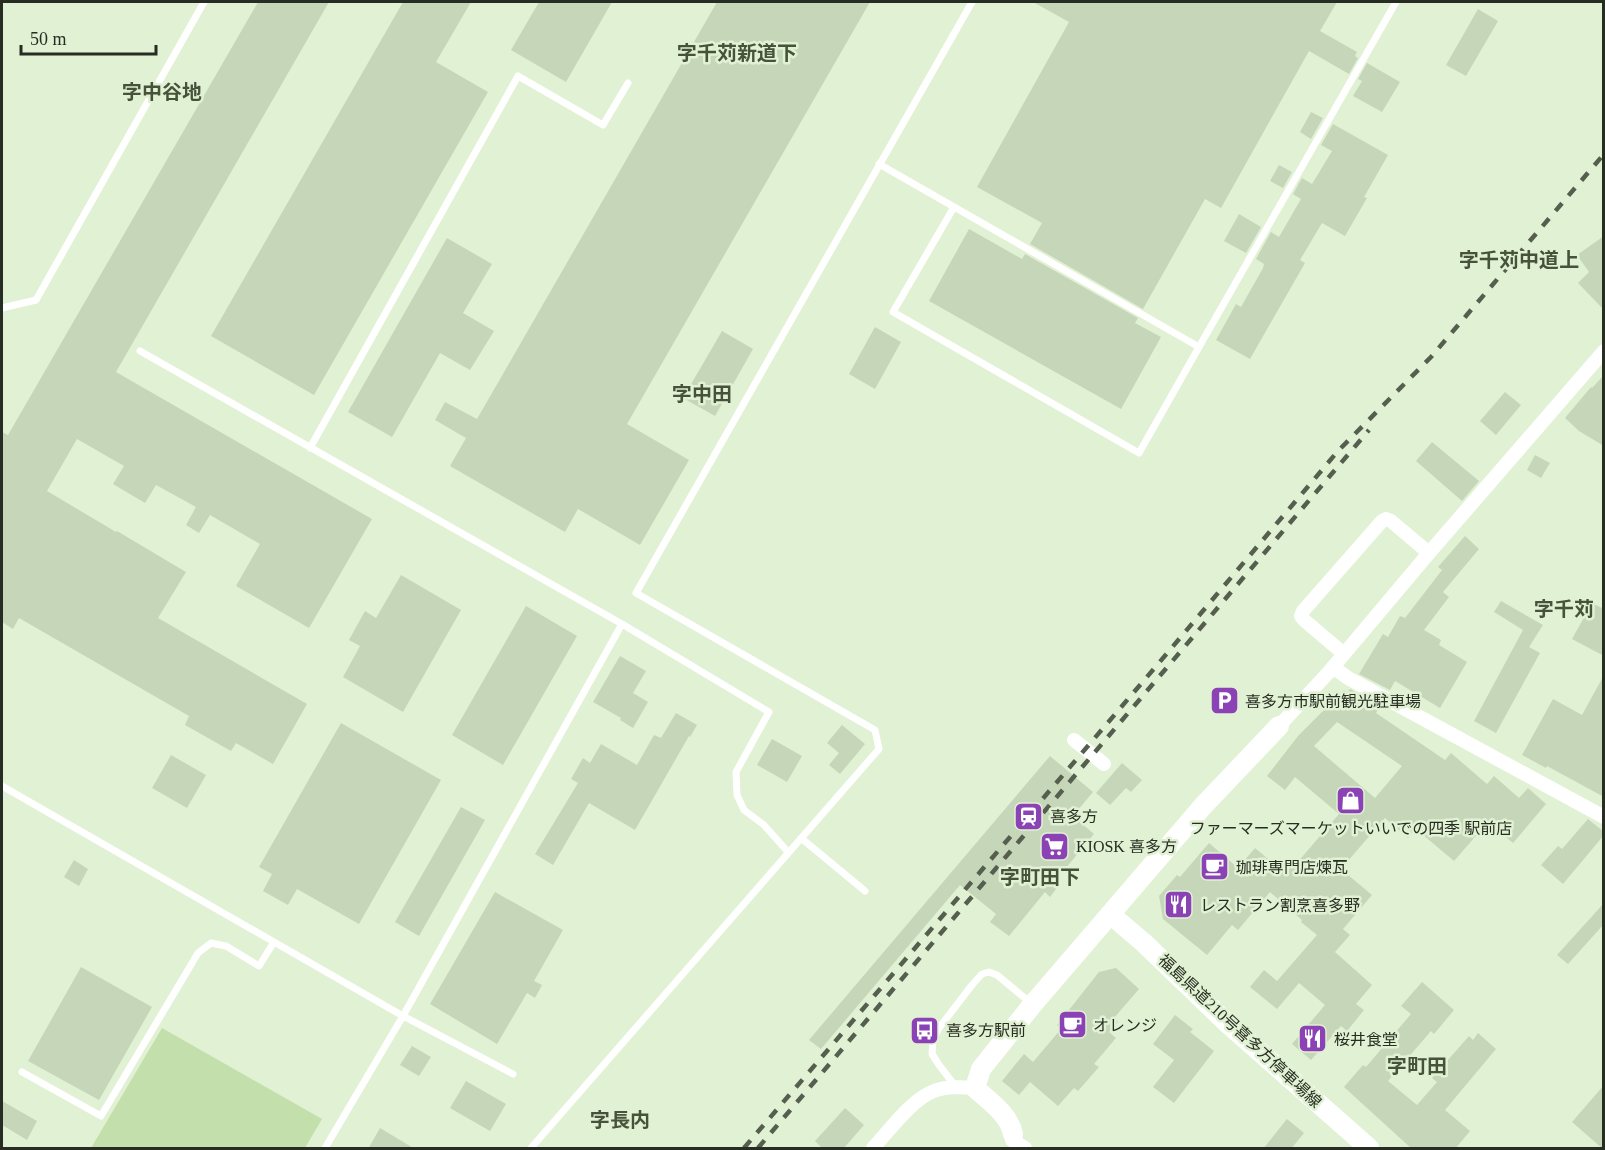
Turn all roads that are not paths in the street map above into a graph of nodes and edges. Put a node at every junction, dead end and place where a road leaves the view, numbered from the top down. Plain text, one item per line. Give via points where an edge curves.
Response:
1 (204, 2) edge
2 (972, 2) edge
3 (1396, 2) edge
4 (628, 83) dead end
5 (879, 164) junction
6 (954, 207) junction
7 (2, 308) edge
8 (1199, 347) junction
9 (140, 351) dead end
10 (1602, 354) edge
11 (310, 447) junction
12 (1429, 553) junction
13 (622, 624) junction
14 (1344, 654) junction
15 (1333, 667) junction
16 (1279, 726) joint
17 (1074, 740) dead end
18 (1104, 764) dead end
19 (2, 786) edge
20 (1604, 817) edge
21 (801, 838) junction
22 (788, 852) junction
23 (865, 891) dead end
24 (1110, 914) junction
25 (274, 942) junction
26 (1033, 1004) junction
27 (403, 1016) junction
28 (22, 1072) dead end
29 (513, 1074) dead end
30 (966, 1087) junction
31 (1015, 1143) edge
32 (325, 1149) edge
33 (531, 1149) edge
34 (873, 1149) edge
35 (1369, 1149) edge

1 - 7 lane via 36,300
2 - 5 lane
3 - 8 lane
4 - 11 lane via 603,125 518,76
5 - 6 lane
5 - 21 lane via 636,593 874,730 879,749
6 - 8 lane
6 - 8 lane via 893,312 1139,453
9 - 11 lane
10 - 12 street
11 - 13 lane
12 - 14 street
12 - 14 street via 1386,519 1304,611 1304,620
13 - 22 lane via 769,712 736,772 737,795 744,810
13 - 27 lane
14 - 15 street
15 - 16 street
15 - 20 street
16 - 24 street via 1203,806
17 - 18 street
19 - 25 lane
21 - 22 lane
21 - 23 lane
22 - 33 lane
24 - 26 street
24 - 35 street, 福島県道210号喜多方停車場線
25 - 27 lane
25 - 28 lane via 259,966 226,946 211,943 198,953 101,1116
26 - 30 street
26 - 30 lane via 989,972 972,985 939,1028 932,1054 939,1065
27 - 29 lane
27 - 32 lane
30 - 31 street via 1006,1117
30 - 34 street via 935,1090 919,1098

